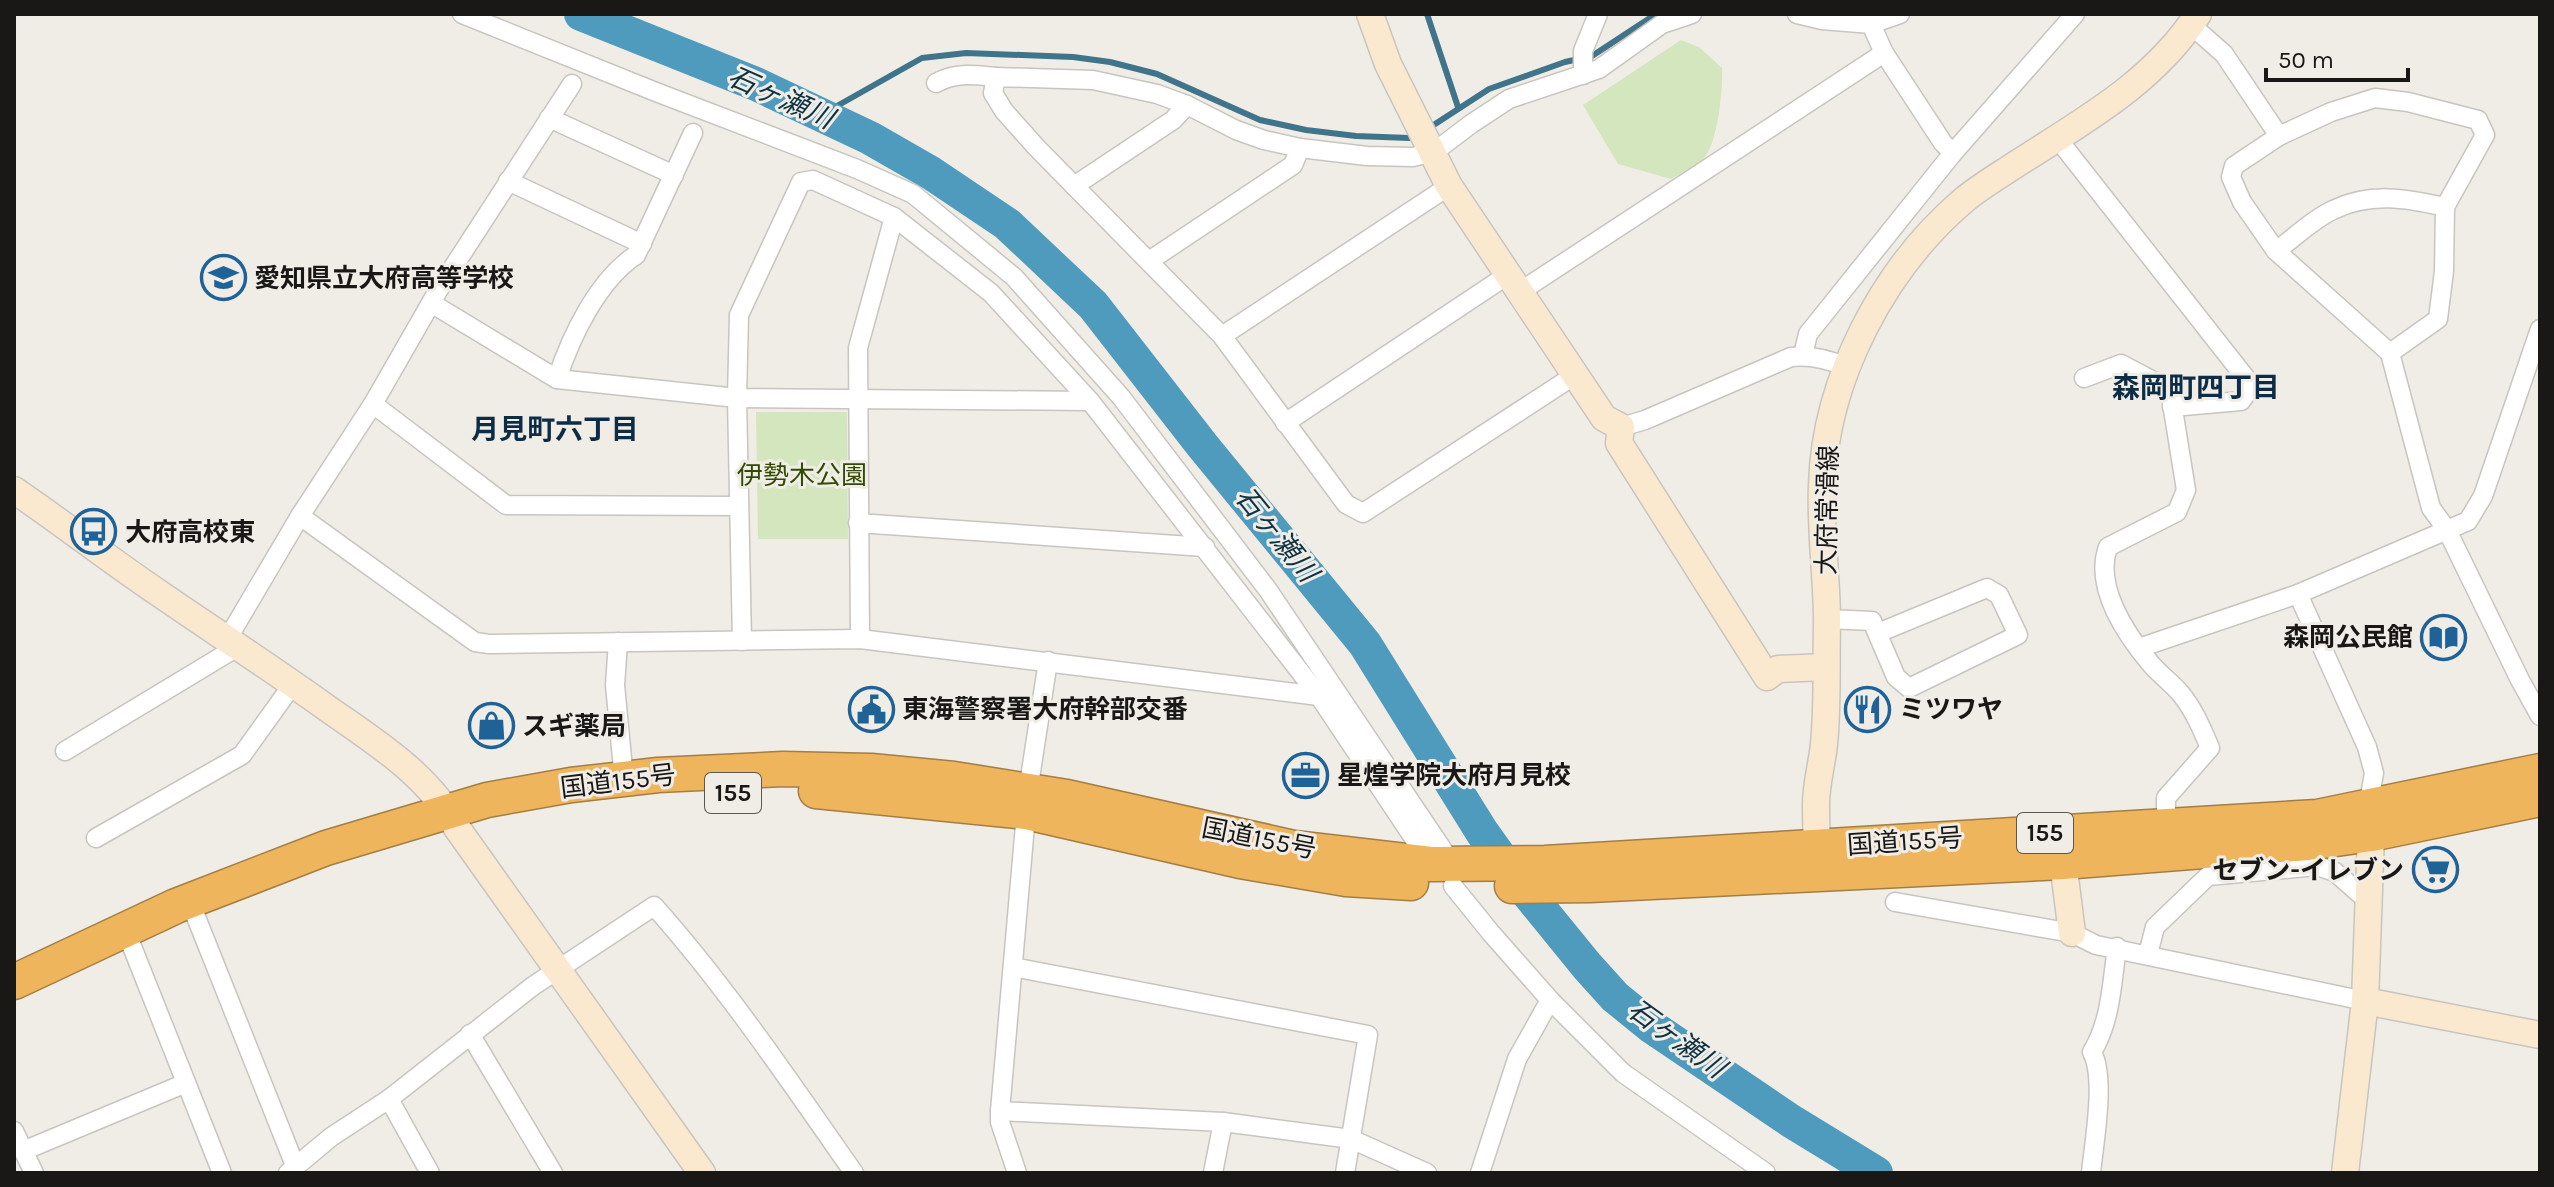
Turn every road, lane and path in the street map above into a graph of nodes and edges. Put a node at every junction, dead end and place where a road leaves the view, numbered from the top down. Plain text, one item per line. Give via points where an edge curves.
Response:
1 (462, 14) edge
2 (1370, 14) edge
3 (1598, 14) edge
4 (1692, 14) edge
5 (1797, 14) edge
6 (1900, 14) edge
7 (2075, 14) edge
8 (2194, 20) edge
9 (1871, 24) junction
10 (1884, 53) junction
11 (1583, 75) junction
12 (996, 77) junction
13 (936, 83) dead end
14 (572, 84) dead end
15 (1187, 105) junction
16 (549, 118) junction
17 (693, 133) dead end
18 (2279, 136) junction
19 (2057, 138) junction
20 (1426, 139) junction
21 (1300, 148) junction
22 (1953, 153) junction
23 (674, 175) junction
24 (508, 181) junction
25 (1074, 186) junction
26 (1449, 186) junction
27 (2445, 207) junction
28 (894, 217) junction
29 (642, 244) junction
30 (2276, 251) junction
31 (1149, 261) junction
32 (1515, 282) junction
33 (431, 303) junction
34 (2540, 329) edge
35 (1222, 336) junction
36 (2390, 353) junction
37 (1803, 355) junction
38 (1846, 367) junction
39 (1575, 375) junction
40 (2084, 378) dead end
41 (557, 379) junction
42 (737, 398) junction
43 (856, 400) junction
44 (1090, 401) junction
45 (373, 404) junction
46 (2172, 407) junction
47 (1285, 423) junction
48 (1621, 427) junction
49 (14, 490) edge
50 (739, 506) junction
51 (300, 516) junction
52 (858, 523) junction
53 (2447, 530) junction
54 (1205, 547) junction
55 (2298, 594) junction
56 (1827, 619) junction
57 (1878, 633) junction
58 (860, 639) junction
59 (742, 641) junction
60 (233, 642) junction
61 (618, 642) junction
62 (2139, 648) junction
63 (1048, 661) junction
64 (1826, 667) junction
65 (293, 684) junction
66 (1319, 696) junction
67 (2540, 716) edge
68 (65, 751) dead end
69 (2540, 771) edge
70 (624, 779) junction
71 (2540, 799) edge
72 (1027, 801) junction
73 (453, 820) junction
74 (2369, 821) junction
75 (2166, 826) junction
76 (96, 838) dead end
77 (1817, 861) junction
78 (2063, 862) junction
79 (1456, 872) junction
80 (2369, 893) junction
81 (1895, 902) dead end
82 (196, 917) junction
83 (2072, 933) junction
84 (131, 944) junction
85 (2117, 947) junction
86 (2148, 954) junction
87 (1013, 967) junction
88 (557, 971) junction
89 (14, 982) edge
90 (14, 997) edge
91 (1550, 1000) junction
92 (2365, 1001) junction
93 (470, 1034) junction
94 (2540, 1035) edge
95 (186, 1083) junction
96 (389, 1099) junction
97 (1000, 1111) junction
98 (1223, 1122) junction
99 (14, 1131) edge
100 (1351, 1139) junction
101 (23, 1151) junction
102 (292, 1171) edge
103 (34, 1173) edge
104 (222, 1173) edge
105 (430, 1173) edge
106 (553, 1173) edge
107 (702, 1173) edge
108 (854, 1173) edge
109 (1017, 1173) edge
110 (1213, 1173) edge
111 (1345, 1173) edge
112 (1427, 1173) edge
113 (1480, 1173) edge
114 (1766, 1173) edge
115 (2091, 1173) edge
116 (2345, 1173) edge

1 - 79 street via 913,194 1014,277 1121,397 1268,590
2 - 20 street via 1388,64
3 - 11 street via 1583,51
4 - 11 street via 1662,24
5 - 9 street
6 - 9 street
7 - 22 street
8 - 18 street via 2224,54
8 - 19 street, 大府常滑線 via 2173,49 2127,92
9 - 10 street
10 - 22 street
10 - 32 street
11 - 20 street via 1509,99 1471,124
12 - 13 street via 963,74
12 - 15 street via 1093,80
12 - 25 street via 993,93 1004,111
14 - 16 street
15 - 21 street via 1236,130
15 - 25 street via 1173,120
16 - 23 street
16 - 24 street
17 - 23 street
18 - 27 street via 2375,98 2478,120 2485,135
18 - 30 street via 2234,166 2231,177
19 - 38 street, 大府常滑線 via 1963,201 1910,255 1869,318
19 - 46 street via 2252,386 2241,401
20 - 21 street via 1413,157
20 - 26 street
21 - 31 street via 1293,165
22 - 37 street via 1808,334
23 - 29 street
24 - 29 street
24 - 33 street
25 - 31 street
26 - 32 street
26 - 35 street
27 - 30 street via 2373,197 2332,210
27 - 36 street via 2438,319
28 - 42 street via 813,180 801,182 739,315
28 - 43 street via 858,348
28 - 44 street via 991,293
29 - 41 street via 619,266 582,320
30 - 36 street
31 - 35 street
32 - 39 street
32 - 47 street
33 - 41 street
33 - 45 street
34 - 53 street via 2483,496 2468,521
35 - 47 street
36 - 53 street via 2431,508
37 - 38 street
37 - 48 street
38 - 56 street, 大府常滑線 via 1828,431 1822,484
39 - 47 street via 1363,513 1346,504
39 - 48 street via 1604,418
40 - 46 street via 2121,364 2161,385
41 - 42 street
42 - 43 street
42 - 50 street
43 - 44 street
43 - 52 street
44 - 54 street
45 - 50 street via 506,505
45 - 51 street
46 - 62 street via 2186,490 2177,512 2108,547 2103,562 2111,601
48 - 64 street via 1619,443 1767,677 1778,669
49 - 60 street
50 - 59 street
51 - 60 street
51 - 61 street via 475,642
52 - 54 street
52 - 58 street
53 - 55 street
53 - 67 street
54 - 66 street
55 - 62 street
55 - 74 street via 2367,747 2374,773
56 - 57 street via 1872,621
56 - 64 street, 大府常滑線
57 - 57 street via 1896,677 1909,688 2018,635 1999,595 1987,588
58 - 59 street
58 - 63 street
59 - 61 street
60 - 65 street
60 - 68 street
61 - 70 street via 615,685
62 - 75 street via 2181,694 2210,748 2166,798
63 - 66 street
63 - 72 street
64 - 77 street, 大府常滑線
65 - 73 street via 423,780
65 - 76 street via 242,755
66 - 79 street
69 - 74 highway, 国道155号 / 155
70 - 72 highway, 国道155号 / 155 via 739,770 871,771 954,779
70 - 73 highway, 国道155号 / 155 via 487,800
71 - 74 highway, 国道155号 / 155
72 - 73 highway, 国道155号 / 155 via 826,791 692,793
72 - 79 highway, 国道155号 / 155 via 1067,797 1294,848
72 - 87 street
73 - 82 highway, 国道155号 / 155
73 - 88 street
73 - 89 highway, 国道155号 / 155 via 326,848 190,901
74 - 75 highway, 国道155号 / 155 via 2317,817
74 - 78 highway, 国道155号 / 155 via 2308,843
74 - 80 street
75 - 77 highway, 国道155号 / 155
77 - 78 highway, 国道155号 / 155
77 - 79 highway, 国道155号 / 155 via 1545,863
77 - 79 highway, 国道155号 / 155 via 1572,886
78 - 83 street
79 - 91 street via 1491,933
80 - 86 street via 2360,894 2335,872 2317,866 2208,876 2155,927
80 - 92 street
81 - 83 street
82 - 84 highway, 国道155号 / 155
82 - 102 street
83 - 85 street via 2096,945
84 - 90 highway, 国道155号 / 155
84 - 95 street
85 - 86 street
85 - 115 street via 2108,1011 2092,1052 2099,1077
86 - 92 street
87 - 97 street
87 - 100 street via 1368,1035
88 - 93 street
88 - 107 street
88 - 108 street via 654,906 698,957
91 - 113 street via 1517,1059
91 - 114 street via 1623,1073
92 - 94 street
92 - 116 street
93 - 96 street
93 - 106 street
95 - 101 street
95 - 104 street
96 - 102 street via 331,1137
96 - 105 street
97 - 98 street
97 - 109 street
98 - 100 street
98 - 110 street
99 - 101 street
100 - 111 street
100 - 112 street
101 - 103 street

